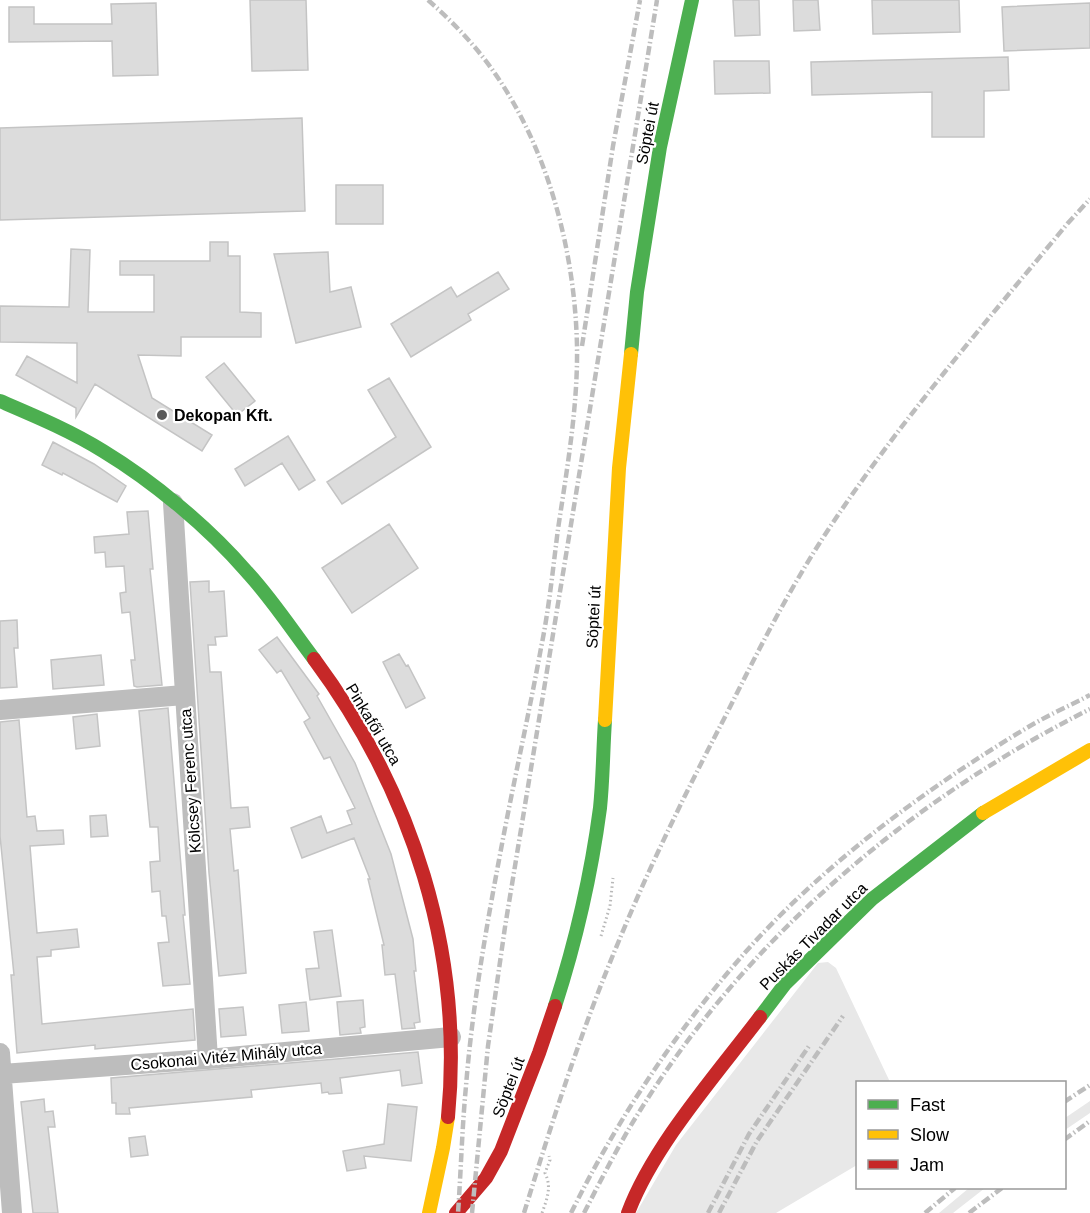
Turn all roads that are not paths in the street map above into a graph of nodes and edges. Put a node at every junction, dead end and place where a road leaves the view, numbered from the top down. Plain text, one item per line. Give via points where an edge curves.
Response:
1 (692, 0) edge
2 (0, 401) edge
3 (173, 503) junction
4 (184, 695) junction
5 (0, 710) edge
6 (1090, 750) edge
7 (451, 1037) junction
8 (0, 1053) edge
9 (208, 1059) junction
10 (2, 1074) junction
11 (12, 1213) edge
12 (429, 1213) edge
13 (456, 1213) edge
14 (628, 1213) edge

1 - 13 street, Söptei út via 660,147 636,292 619,468 600,806 589,880 567,969 501,1151 486,1178
2 - 3 street, Pinkafői utca via 92,444
3 - 4 street, Kölcsey Ferenc utca
3 - 7 street, Pinkafői utca via 241,566 304,645 343,700 390,783 405,816 433,907
4 - 5 street
4 - 9 street, Kölcsey Ferenc utca
6 - 14 street, Puskás Tivadar utca via 973,819 945,840 872,899 785,984 684,1117 652,1165
7 - 9 street, Csokonai Vitéz Mihály utca
7 - 12 street, Pinkafői utca via 444,1142
8 - 10 street
9 - 10 street, Csokonai Vitéz Mihály utca
10 - 11 street

